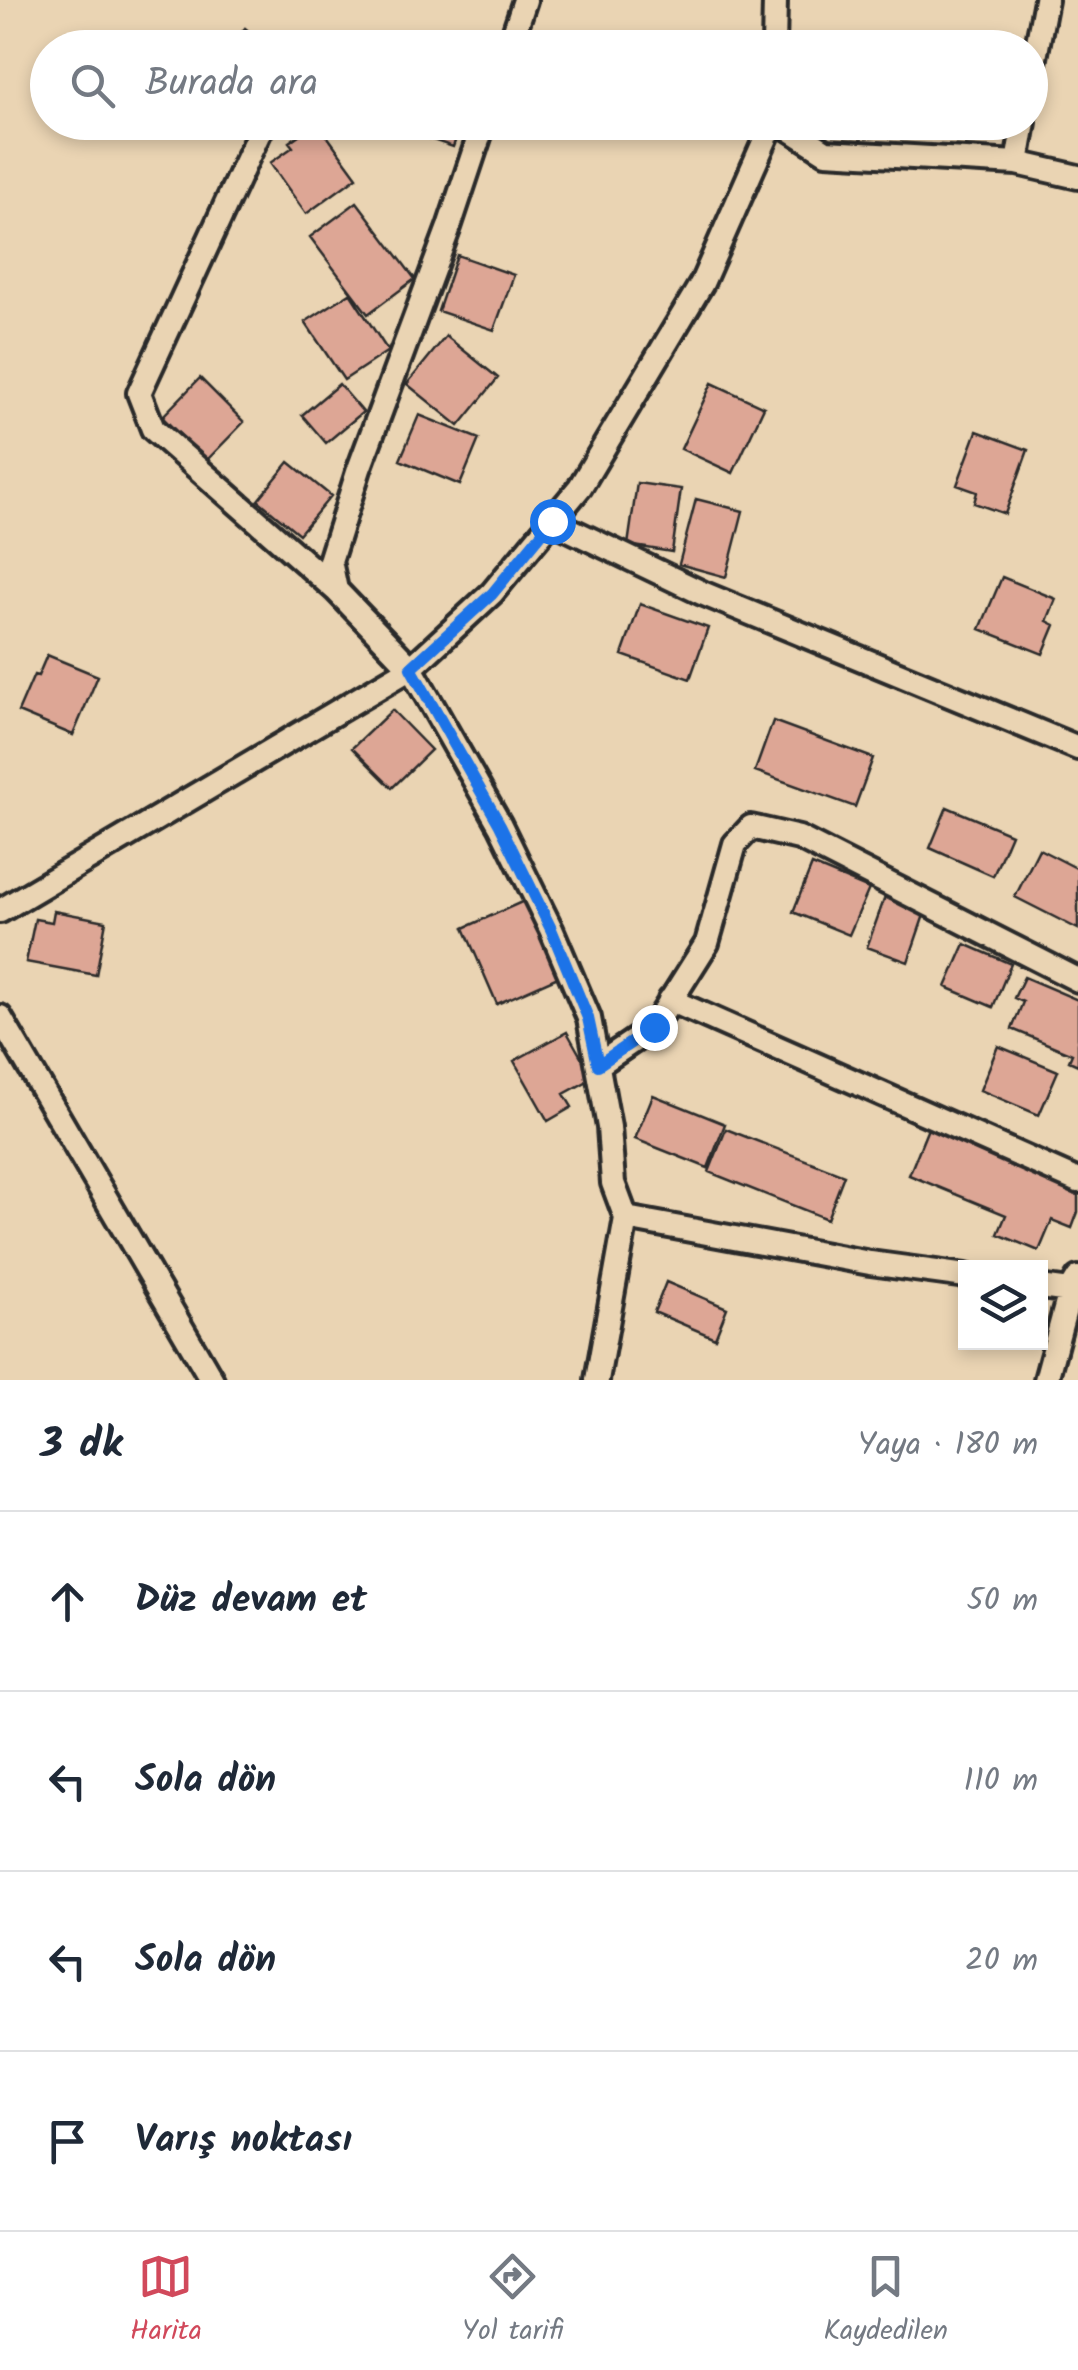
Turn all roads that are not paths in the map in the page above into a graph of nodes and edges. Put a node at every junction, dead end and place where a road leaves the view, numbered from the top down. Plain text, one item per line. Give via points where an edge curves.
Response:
1 (525, 0) edge
2 (775, 0) edge
3 (1046, 0) edge
4 (515, 30) edge
5 (774, 30) edge
6 (1040, 30) edge
7 (256, 140) edge
8 (478, 140) edge
9 (768, 140) edge
10 (806, 140) edge
11 (1021, 140) edge
12 (1018, 164) junction
13 (1078, 178) edge
14 (552, 521) junction
15 (336, 590) junction
16 (411, 668) junction
17 (1078, 748) edge
18 (0, 911) edge
19 (1078, 980) edge
20 (670, 1000) junction
21 (0, 1017) edge
22 (598, 1065) junction
23 (1078, 1181) edge
24 (626, 1218) junction
25 (958, 1275) edge
26 (1074, 1285) edge
27 (1048, 1287) edge
28 (212, 1380) edge
29 (598, 1380) edge
30 (1046, 1380) edge

1 - 4 street
2 - 5 street
3 - 6 street
7 - 15 street via 139,394 153,428
8 - 15 street via 359,468 330,561
9 - 14 street via 702,283 580,487
10 - 12 street via 826,152
11 - 12 street
12 - 13 street
14 - 16 street via 492,594
14 - 17 street via 702,593
15 - 16 street
16 - 18 street
16 - 22 street via 551,929 588,1018
19 - 20 street via 799,838 751,827 735,844 707,943
20 - 22 street via 654,1027
20 - 23 street
21 - 28 street
22 - 24 street via 614,1184
24 - 25 street
24 - 29 street
26 - 27 street
26 - 30 street

